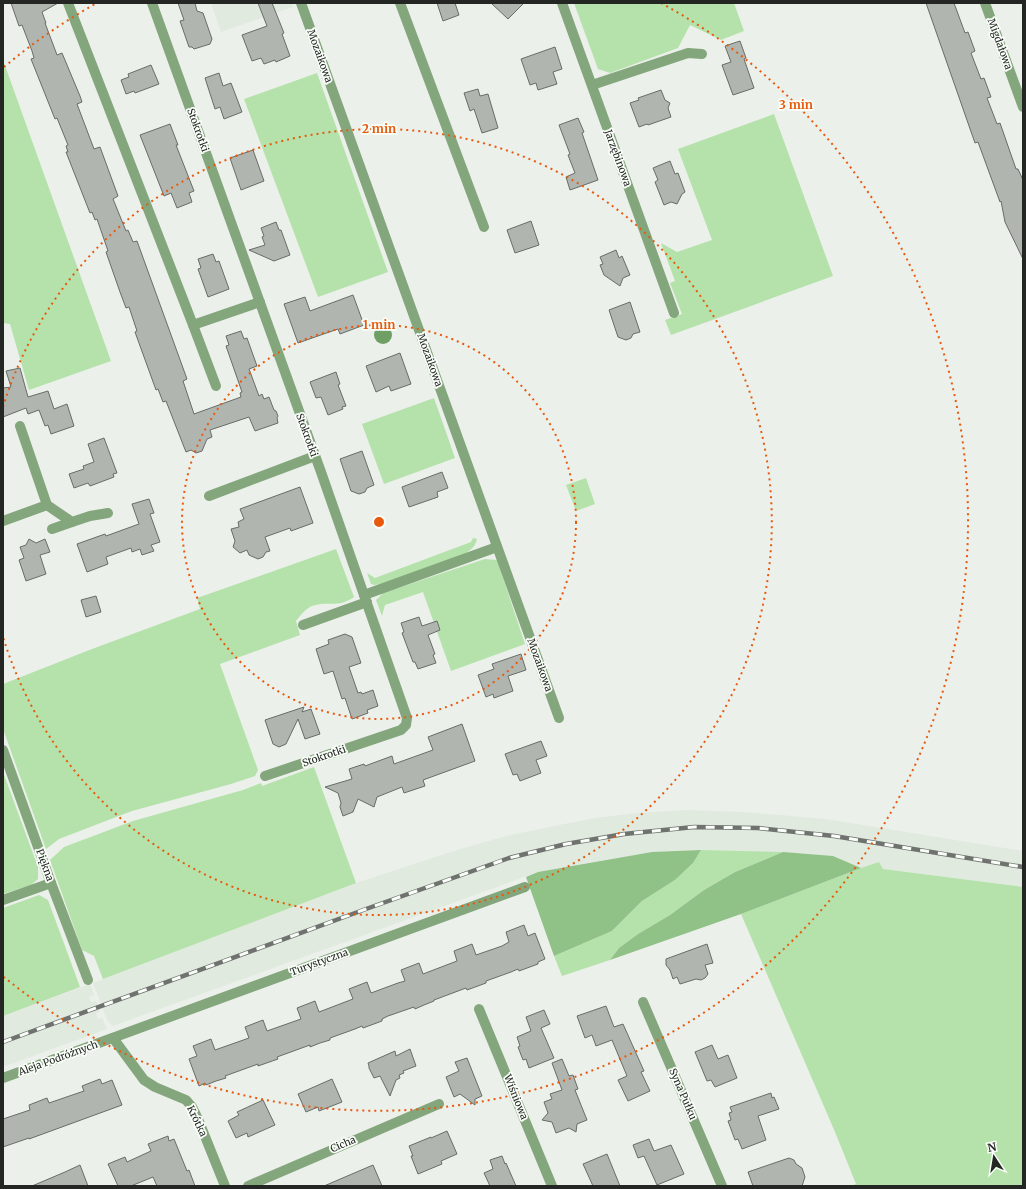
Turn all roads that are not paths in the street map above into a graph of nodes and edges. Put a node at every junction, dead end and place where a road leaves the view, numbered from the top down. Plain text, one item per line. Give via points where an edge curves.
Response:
1 (68, 3) edge
2 (152, 3) edge
3 (301, 3) edge
4 (400, 3) edge
5 (562, 3) edge
6 (985, 3) edge
7 (702, 54) dead end
8 (592, 85) junction
9 (1023, 107) edge
10 (484, 227) dead end
11 (260, 302) junction
12 (674, 313) dead end
13 (194, 325) junction
14 (216, 386) dead end
15 (20, 426) dead end
16 (315, 456) junction
17 (209, 496) dead end
18 (48, 505) junction
19 (108, 513) dead end
20 (3, 521) edge
21 (72, 522) junction
22 (52, 529) dead end
23 (497, 547) junction
24 (365, 598) junction
25 (303, 625) dead end
26 (559, 718) dead end
27 (3, 750) edge
28 (265, 776) dead end
29 (51, 883) junction
30 (525, 887) dead end
31 (3, 900) edge
32 (88, 980) dead end
33 (643, 1002) dead end
34 (479, 1009) dead end
35 (113, 1038) junction
36 (3, 1078) edge
37 (439, 1104) dead end
38 (225, 1186) edge
39 (248, 1186) edge
40 (552, 1186) edge
41 (722, 1186) edge

1 - 13 street
2 - 11 street, Stokrotki
3 - 23 street, Mozaikowa
4 - 10 street
5 - 8 street, Jarzębinowa
6 - 9 street, Migdałowa
7 - 8 street via 688,53
8 - 12 street, Jarzębinowa
11 - 13 street
11 - 16 street, Stokrotki
13 - 14 street
15 - 18 street
16 - 17 street
16 - 24 street, Stokrotki
18 - 20 street
18 - 21 street
19 - 21 street
21 - 22 street
23 - 24 street
23 - 26 street, Mozaikowa
24 - 25 street
24 - 28 street, Stokrotki via 406,713 406,725 401,730
27 - 29 street, Piękna
29 - 31 street
29 - 32 street, Piękna
30 - 35 street, Turystyczna
33 - 41 street, Syna Pułku
34 - 40 street, Wiśniowa
35 - 36 street, Aleja Podróżnych
35 - 38 street, Krótka via 144,1080 186,1100 192,1107
37 - 39 street, Cicha

